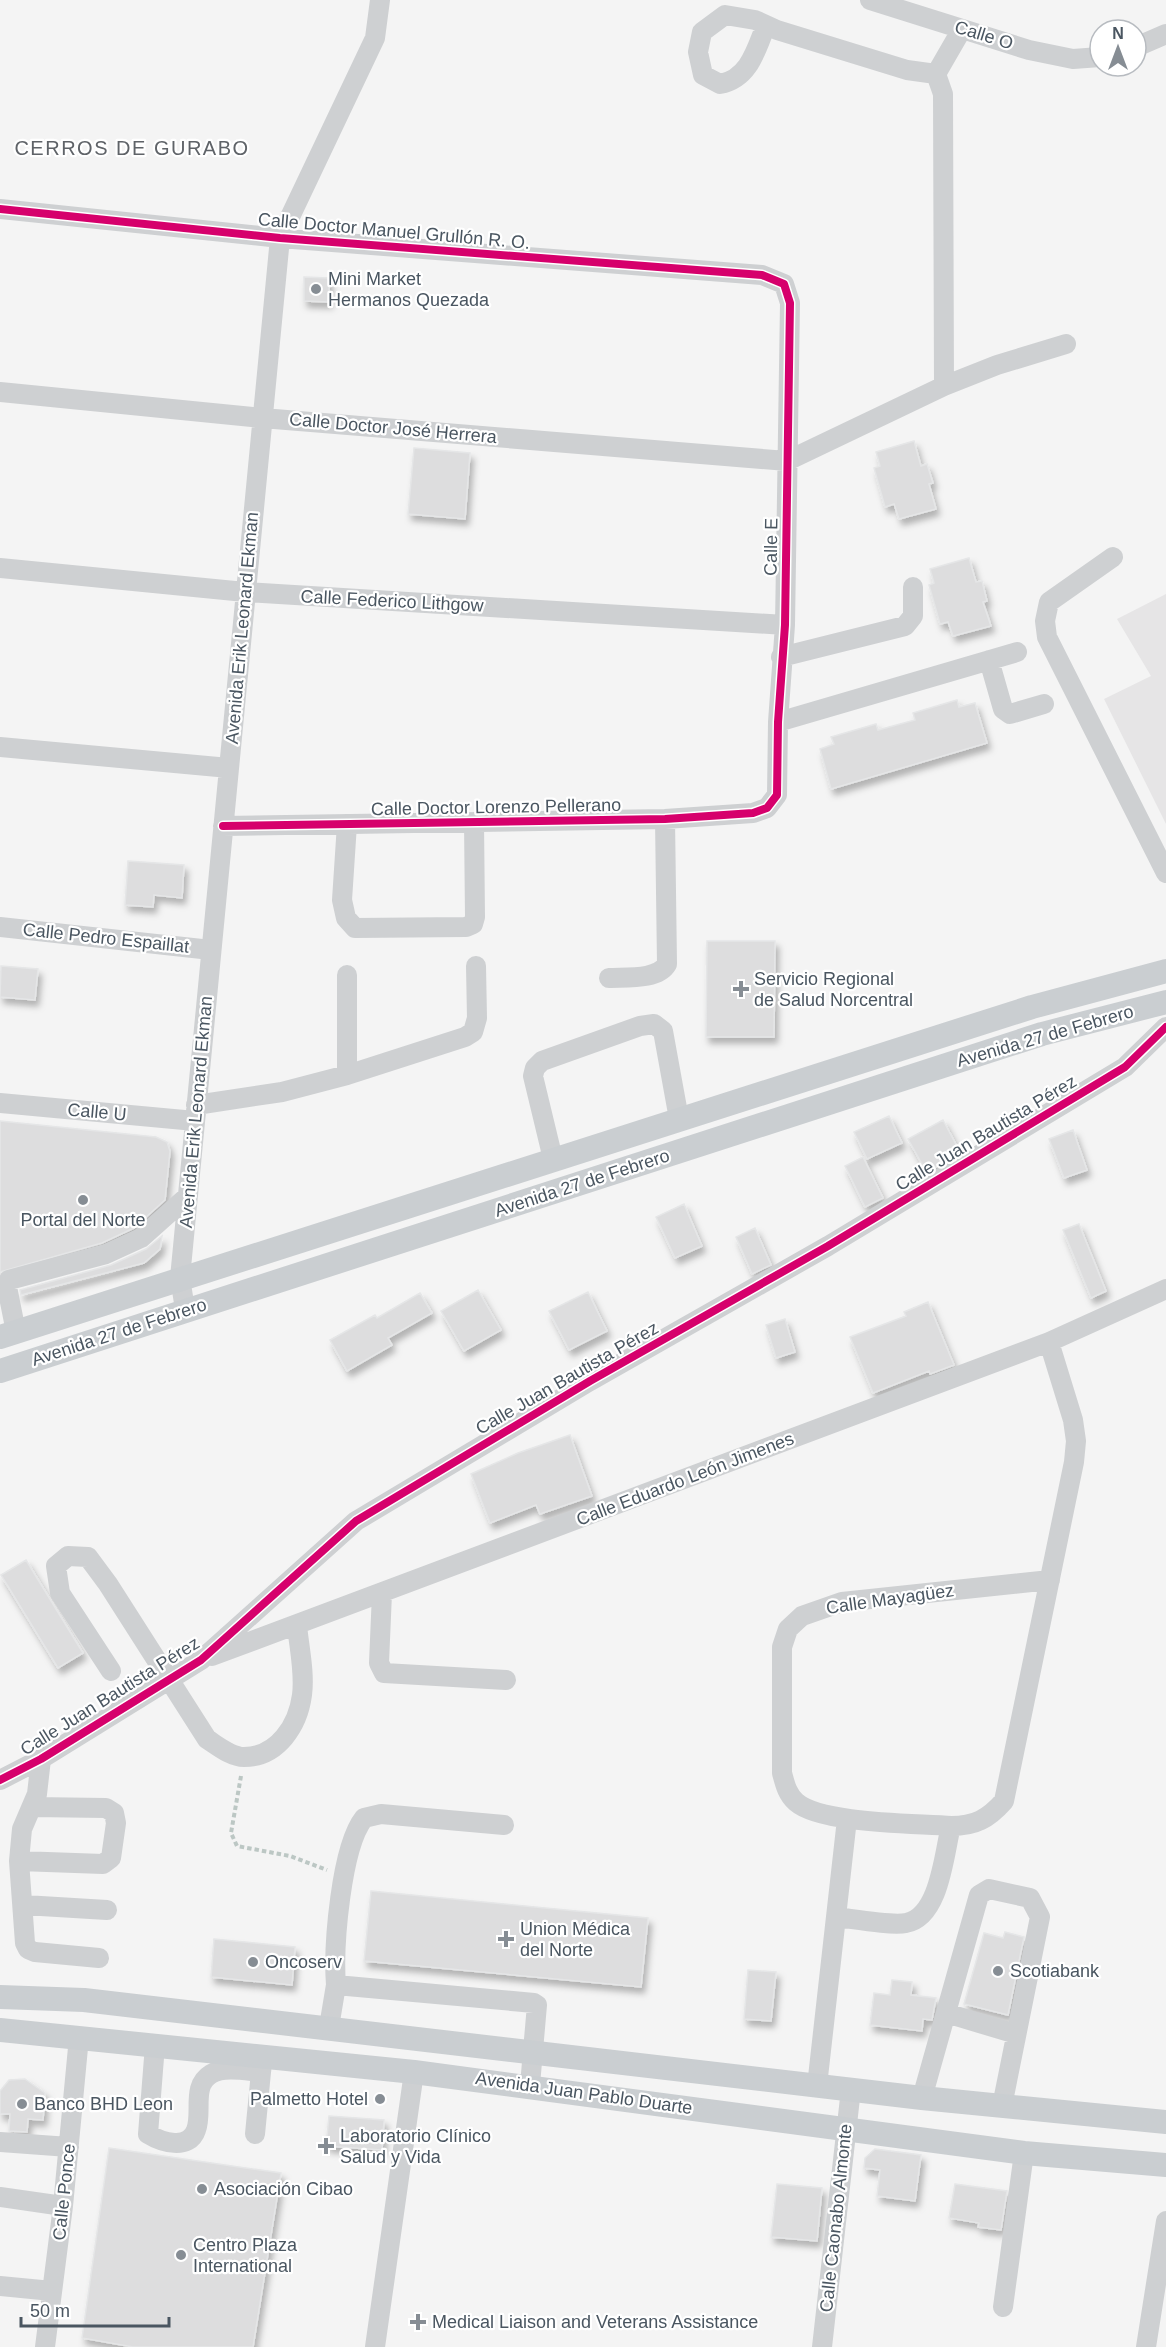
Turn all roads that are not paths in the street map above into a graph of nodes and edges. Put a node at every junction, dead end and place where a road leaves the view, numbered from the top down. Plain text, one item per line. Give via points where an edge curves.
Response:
1 (380, 0) edge
2 (870, 0) edge
3 (766, 25) dead end
4 (962, 28) junction
5 (1166, 34) edge
6 (1148, 42) edge
7 (1088, 58) edge
8 (936, 74) junction
9 (0, 208) edge
10 (280, 238) junction
11 (784, 284) joint
12 (1066, 344) dead end
13 (944, 386) junction
14 (0, 392) edge
15 (262, 418) junction
16 (787, 461) junction
17 (1113, 557) dead end
18 (0, 568) edge
19 (913, 587) dead end
20 (245, 592) junction
21 (785, 625) junction
22 (1017, 652) dead end
23 (782, 657) junction
24 (989, 660) junction
25 (1044, 704) dead end
26 (778, 722) junction
27 (0, 747) edge
28 (229, 768) junction
29 (767, 808) joint
30 (665, 819) junction
31 (474, 822) junction
32 (347, 824) junction
33 (223, 826) junction
34 (1166, 873) edge
35 (0, 927) edge
36 (212, 950) junction
37 (476, 966) dead end
38 (1166, 971) edge
39 (347, 975) dead end
40 (609, 978) dead end
41 (1166, 1002) edge
42 (1166, 1027) edge
43 (347, 1076) junction
44 (0, 1103) edge
45 (196, 1113) junction
46 (679, 1119) junction
47 (553, 1159) junction
48 (188, 1196) junction
49 (180, 1278) junction
50 (1166, 1289) edge
51 (185, 1310) junction
52 (8, 1334) edge
53 (1049, 1342) junction
54 (0, 1371) edge
55 (1050, 1580) junction
56 (382, 1593) junction
57 (297, 1625) junction
58 (201, 1660) junction
59 (111, 1671) dead end
60 (506, 1680) dead end
61 (169, 1681) junction
62 (41, 1759) junction
63 (0, 1780) edge
64 (32, 1807) junction
65 (847, 1819) junction
66 (504, 1825) dead end
67 (951, 1826) junction
68 (19, 1861) junction
69 (24, 1905) junction
70 (107, 1910) dead end
71 (836, 1917) junction
72 (99, 1958) dead end
73 (336, 1985) junction
74 (0, 1997) edge
75 (946, 2013) junction
76 (328, 2027) junction
77 (0, 2030) edge
78 (1016, 2034) junction
79 (79, 2037) junction
80 (155, 2045) junction
81 (532, 2053) junction
82 (262, 2064) junction
83 (414, 2072) junction
84 (530, 2085) junction
85 (817, 2086) junction
86 (851, 2089) junction
87 (922, 2098) junction
88 (1002, 2106) junction
89 (1166, 2122) edge
90 (846, 2129) junction
91 (255, 2134) dead end
92 (0, 2142) edge
93 (69, 2147) junction
94 (1024, 2153) junction
95 (1166, 2165) edge
96 (0, 2198) edge
97 (63, 2206) junction
98 (1166, 2221) edge
99 (0, 2286) edge
100 (52, 2291) junction
101 (1003, 2307) dead end
102 (45, 2347) edge
103 (375, 2347) edge
104 (822, 2347) edge
105 (1146, 2347) edge

1 - 10 street, Avenida Erik Leonard Ekman via 375,38
2 - 4 street, Calle O
3 - 8 street via 907,70
4 - 7 street, Calle O via 1029,50 1073,59
4 - 8 street
5 - 6 street
8 - 13 street via 944,94
9 - 10 street, Calle Doctor Manuel Grullón R. O.
10 - 11 street, Calle Doctor Manuel Grullón R. O. via 762,275
10 - 15 street, Avenida Erik Leonard Ekman
11 - 16 street, Calle E via 790,303
12 - 13 street via 997,364
13 - 16 street
14 - 15 street, Calle Doctor José Herrera
15 - 16 street, Calle Doctor José Herrera
15 - 20 street, Avenida Erik Leonard Ekman
16 - 21 street, Calle E
17 - 34 street via 1049,602 1047,637
18 - 20 street, Calle Federico Lithgow
19 - 23 street via 913,616 905,626
20 - 21 street, Calle Federico Lithgow
20 - 28 street, Avenida Erik Leonard Ekman
21 - 23 street, Calle E
22 - 24 street
23 - 26 street, Calle E
24 - 25 street via 1003,709 1010,714
24 - 26 street
26 - 29 street, Calle E via 777,795
27 - 28 street
28 - 33 street, Avenida Erik Leonard Ekman
29 - 30 street, Calle Doctor Lorenzo Pellerano via 753,813
30 - 31 street, Calle Doctor Lorenzo Pellerano
30 - 40 street via 667,964 651,975
31 - 32 street, Calle Doctor Lorenzo Pellerano
31 - 32 street via 475,917 473,924 466,927 355,928 346,918 342,900
32 - 33 street, Calle Doctor Lorenzo Pellerano
33 - 36 street, Avenida Erik Leonard Ekman
35 - 36 street, Calle Pedro Espaillat
36 - 45 street, Avenida Erik Leonard Ekman
37 - 43 street, Calle U via 477,1018 473,1032
38 - 46 main road, Avenida 27 de Febrero via 1032,1007
39 - 43 street
41 - 51 main road, Avenida 27 de Febrero via 1042,1034
42 - 58 street, Calle Juan Bautista Pérez via 1115,1073 828,1246 356,1521
43 - 45 street, Calle U
44 - 45 street, Calle U
45 - 48 street, Avenida Erik Leonard Ekman
46 - 47 main road, Avenida 27 de Febrero
46 - 47 street via 663,1031 654,1024 640,1026 542,1061 535,1068 533,1076
47 - 49 main road, Avenida 27 de Febrero
48 - 49 street, Avenida Erik Leonard Ekman
48 - 52 street via 141,1238 106,1254 9,1280
49 - 51 street, Avenida Erik Leonard Ekman
49 - 52 main road, Avenida 27 de Febrero
50 - 53 street, Calle Eduardo León Jimenes
51 - 54 main road, Avenida 27 de Febrero
53 - 55 street, Calle Mayagüez via 1076,1441
53 - 56 street, Calle Eduardo León Jimenes
55 - 65 street, Calle Mayagüez via 842,1602 802,1616 788,1629 782,1647 782,1773 787,1791 810,1811
55 - 67 street, Calle Mayagüez via 1004,1802 982,1821
56 - 57 street, Calle Eduardo León Jimenes
56 - 60 street via 379,1663 384,1673
57 - 58 street, Calle Eduardo León Jimenes
57 - 61 street via 303,1694 294,1726 264,1754 230,1754 207,1739
58 - 61 street, Calle Juan Bautista Pérez
59 - 61 street via 60,1593 56,1566 68,1556 88,1557
61 - 62 street, Calle Juan Bautista Pérez
62 - 63 street, Calle Juan Bautista Pérez
62 - 64 street
64 - 68 street via 25,1817
64 - 68 street via 106,1808 114,1813 111,1858 104,1864
65 - 67 street, Calle Mayagüez
65 - 71 street
66 - 73 street via 381,1814 364,1818 356,1828 344,1875
67 - 71 street via 933,1900 921,1916 906,1924
68 - 69 street
69 - 70 street
69 - 72 street via 28,1949
71 - 85 street
73 - 76 street
73 - 81 street via 534,2002 537,2005
74 - 76 main road, Avenida Juan Pablo Duarte via 84,2000
75 - 78 street
75 - 78 street via 979,1895 989,1889 1030,1898 1040,1917
75 - 87 street
76 - 81 main road, Avenida Juan Pablo Duarte
77 - 79 main road, Avenida Juan Pablo Duarte
78 - 88 street
79 - 80 main road, Avenida Juan Pablo Duarte
79 - 93 street, Calle Ponce
80 - 82 main road, Avenida Juan Pablo Duarte
80 - 82 street via 148,2134 165,2142 183,2142 196,2130 198,2097 209,2075
81 - 84 street
81 - 85 main road, Avenida Juan Pablo Duarte
82 - 83 main road, Avenida Juan Pablo Duarte
82 - 91 street
83 - 84 main road, Avenida Juan Pablo Duarte
83 - 103 street
84 - 90 main road, Avenida Juan Pablo Duarte
85 - 86 main road, Avenida Juan Pablo Duarte
86 - 87 main road, Avenida Juan Pablo Duarte
86 - 90 street, Calle Caonabo Almonte
87 - 88 main road, Avenida Juan Pablo Duarte
88 - 89 main road, Avenida Juan Pablo Duarte
90 - 94 main road, Avenida Juan Pablo Duarte
90 - 104 street, Calle Caonabo Almonte
92 - 93 street
93 - 97 street, Calle Ponce
94 - 95 main road, Avenida Juan Pablo Duarte
94 - 101 street
96 - 97 street
97 - 100 street, Calle Ponce
98 - 105 street
99 - 100 street
100 - 102 street, Calle Ponce

